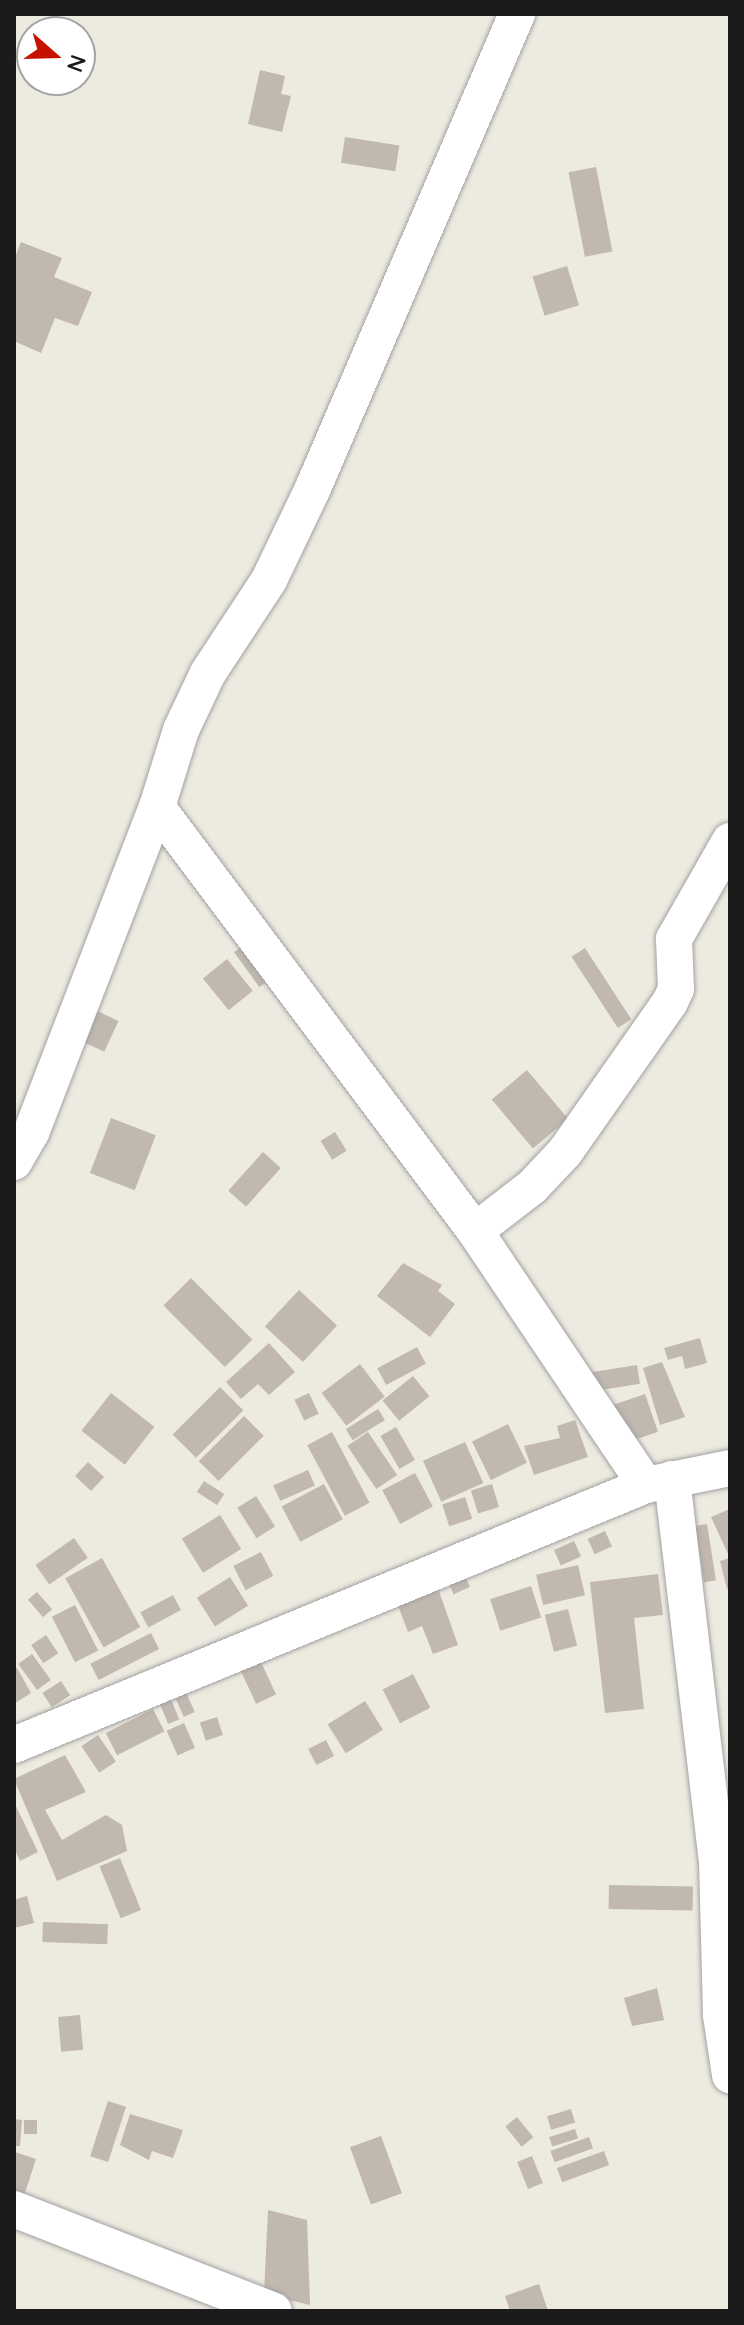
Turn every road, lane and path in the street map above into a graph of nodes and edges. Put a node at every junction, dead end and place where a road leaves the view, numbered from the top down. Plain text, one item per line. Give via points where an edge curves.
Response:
1 (517, 14) edge
2 (157, 807) junction
3 (730, 841) edge
4 (14, 1162) edge
5 (475, 1231) junction
6 (730, 1468) edge
7 (659, 1482) junction
8 (14, 1745) edge
9 (730, 2075) edge
10 (14, 2209) edge
11 (274, 2311) edge

1 - 2 street via 320,474 269,580 181,730
2 - 4 street via 31,1133
2 - 5 street
3 - 5 street via 674,939 676,989 670,1002 565,1152 532,1187
5 - 7 street
6 - 7 street
7 - 8 street
7 - 9 street via 717,1861 721,2015
10 - 11 street

